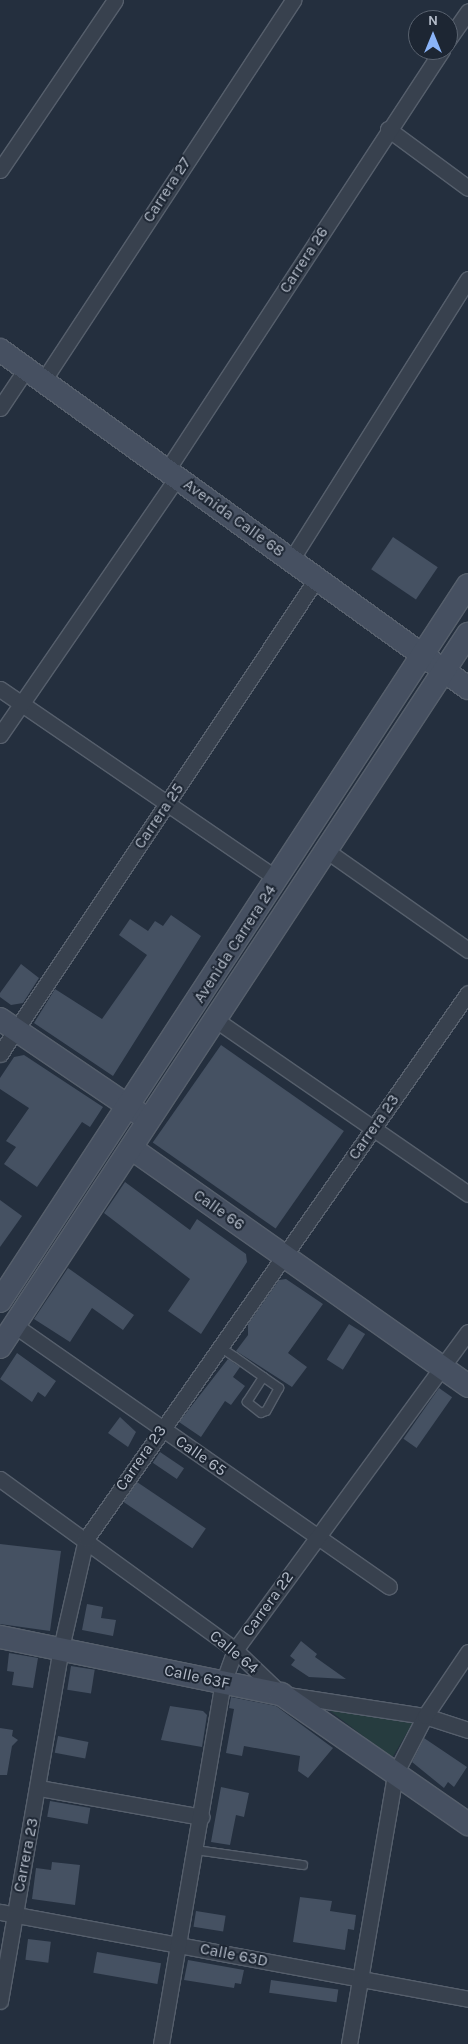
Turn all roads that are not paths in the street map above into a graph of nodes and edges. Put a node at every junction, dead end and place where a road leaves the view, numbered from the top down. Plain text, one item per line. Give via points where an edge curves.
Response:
1 (115, 0) edge
2 (293, 0) edge
3 (468, 11) edge
4 (458, 26) edge
5 (435, 60) edge
6 (388, 129) junction
7 (0, 170) edge
8 (468, 188) edge
9 (468, 279) edge
10 (0, 350) edge
11 (35, 375) junction
12 (0, 408) edge
13 (172, 473) junction
14 (291, 560) junction
15 (317, 578) junction
16 (468, 585) edge
17 (468, 634) edge
18 (424, 655) junction
19 (445, 670) junction
20 (468, 688) edge
21 (0, 689) edge
22 (22, 704) junction
23 (0, 735) edge
24 (167, 803) junction
25 (327, 851) junction
26 (277, 879) junction
27 (468, 950) edge
28 (468, 993) edge
29 (216, 1020) junction
30 (8, 1024) edge
31 (0, 1054) edge
32 (128, 1106) junction
33 (150, 1120) junction
34 (373, 1129) junction
35 (131, 1148) junction
36 (468, 1194) edge
37 (284, 1256) junction
38 (0, 1302) edge
39 (14, 1325) junction
40 (468, 1332) edge
41 (0, 1347) edge
42 (220, 1347) junction
43 (442, 1368) junction
44 (264, 1377) junction
45 (468, 1386) edge
46 (162, 1429) junction
47 (0, 1479) edge
48 (317, 1536) junction
49 (86, 1539) junction
50 (389, 1587) dead end
51 (0, 1637) edge
52 (62, 1648) junction
53 (235, 1650) junction
54 (468, 1652) edge
55 (223, 1683) junction
56 (281, 1694) junction
57 (425, 1716) junction
58 (468, 1730) edge
59 (395, 1774) junction
60 (39, 1788) junction
61 (201, 1817) junction
62 (468, 1824) edge
63 (196, 1850) junction
64 (303, 1865) dead end
65 (0, 1912) edge
66 (15, 1915) junction
67 (178, 1945) junction
68 (360, 1979) junction
69 (468, 1999) edge
70 (0, 2001) edge
71 (161, 2044) edge
72 (349, 2044) edge

1 - 7 street
2 - 11 street, Carrera 27
3 - 4 street
5 - 6 street, Carrera 26
6 - 8 street
6 - 13 street, Carrera 26
9 - 14 street
10 - 11 main road, Avenida Calle 68
11 - 12 street, Carrera 27
11 - 13 main road, Avenida Calle 68
13 - 14 main road, Avenida Calle 68
13 - 22 street, Carrera 26
14 - 15 main road, Avenida Calle 68
15 - 18 main road, Avenida Calle 68
15 - 24 street, Carrera 25
16 - 18 main road, Avenida Carrera 24
17 - 19 main road, Avenida Carrera 24
18 - 19 main road, Avenida Calle 68
18 - 26 main road, Avenida Carrera 24
19 - 20 main road, Avenida Calle 68
19 - 25 main road, Avenida Carrera 24
21 - 22 street
22 - 23 street, Carrera 26
22 - 24 street
24 - 26 street
24 - 30 street, Carrera 25
25 - 27 street
25 - 29 main road, Avenida Carrera 24
26 - 32 main road, Avenida Carrera 24
28 - 34 street, Carrera 23
29 - 33 main road, Avenida Carrera 24
29 - 34 street
30 - 31 street, Carrera 25
30 - 32 main road
32 - 33 main road
32 - 35 main road
32 - 38 main road, Avenida Carrera 24
33 - 35 main road, Avenida Carrera 24
34 - 36 street
34 - 37 street, Carrera 23
35 - 37 main road, Calle 66
35 - 39 main road, Avenida Carrera 24
37 - 42 street, Carrera 23
37 - 43 main road, Calle 66
39 - 41 main road, Avenida Carrera 24
39 - 46 street, Calle 65
40 - 43 street, Carrera 22
42 - 44 lane
42 - 46 street, Carrera 23
43 - 45 main road, Calle 66
43 - 48 street, Carrera 22
44 - 44 lane via 280,1390 266,1411 261,1413 247,1402
46 - 48 street, Calle 65
46 - 49 street, Carrera 23
47 - 49 street, Calle 64
48 - 50 street, Calle 65
48 - 53 street, Carrera 22
49 - 52 street, Carrera 23
49 - 53 street, Calle 64
51 - 52 main road, Calle 63F
52 - 55 main road, Calle 63F
52 - 60 street, Carrera 23
53 - 55 street, Carrera 22
53 - 56 street, Calle 64
54 - 57 street
55 - 56 main road, Calle 63F
55 - 61 street, Carrera 22
56 - 57 street, Calle 63F
56 - 59 main road, Calle 64
57 - 58 street
57 - 59 street
59 - 62 main road, Calle 64
59 - 68 street
60 - 61 street
60 - 66 street, Carrera 23
61 - 63 street, Carrera 22
63 - 64 lane
63 - 67 street, Carrera 22
65 - 66 street, Calle 63D
66 - 67 street, Calle 63D
66 - 70 street, Carrera 23
67 - 68 street, Calle 63D
67 - 71 street, Carrera 22
68 - 69 street, Calle 63D
68 - 72 street

